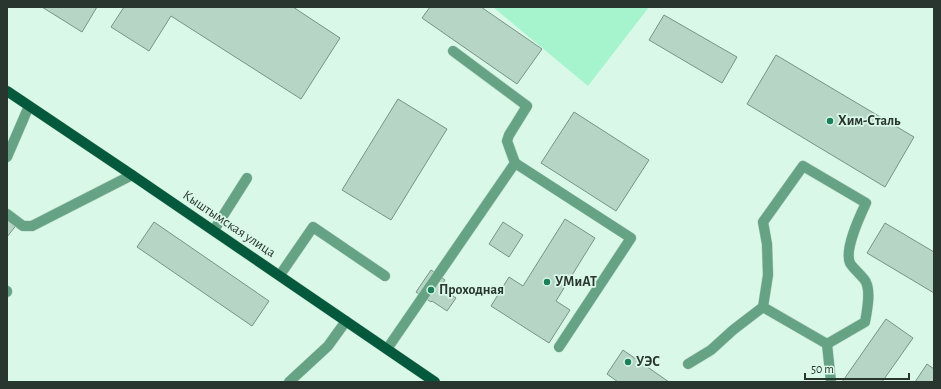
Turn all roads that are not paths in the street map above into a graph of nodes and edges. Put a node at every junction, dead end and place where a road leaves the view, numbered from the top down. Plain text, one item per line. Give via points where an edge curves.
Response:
1 (453, 51) dead end
2 (7, 91) edge
3 (29, 106) junction
4 (7, 157) edge
5 (515, 163) junction
6 (132, 175) junction
7 (247, 178) dead end
8 (7, 214) edge
9 (214, 230) junction
10 (280, 275) junction
11 (385, 276) dead end
12 (763, 306) junction
13 (346, 321) junction
14 (827, 344) junction
15 (559, 347) dead end
16 (386, 349) junction
17 (688, 364) dead end
18 (289, 382) edge
19 (435, 382) edge
20 (830, 382) edge

1 - 5 lane via 527,106 507,141
2 - 3 main road, Кыштымская улица
3 - 4 lane
3 - 6 main road, Кыштымская улица
5 - 15 lane via 631,238
5 - 16 lane
6 - 8 lane via 32,226 23,226
6 - 9 main road, Кыштымская улица
7 - 9 lane
9 - 10 main road, Кыштымская улица
10 - 11 lane via 313,227
10 - 13 main road, Кыштымская улица
12 - 14 lane
12 - 14 lane via 768,275 763,222 803,166 866,203 854,228 849,252 850,262 866,281 869,301 865,322
12 - 17 lane via 711,350
13 - 16 main road, Кыштымская улица
13 - 18 lane via 328,346
14 - 20 lane
16 - 19 main road, Кыштымская улица

